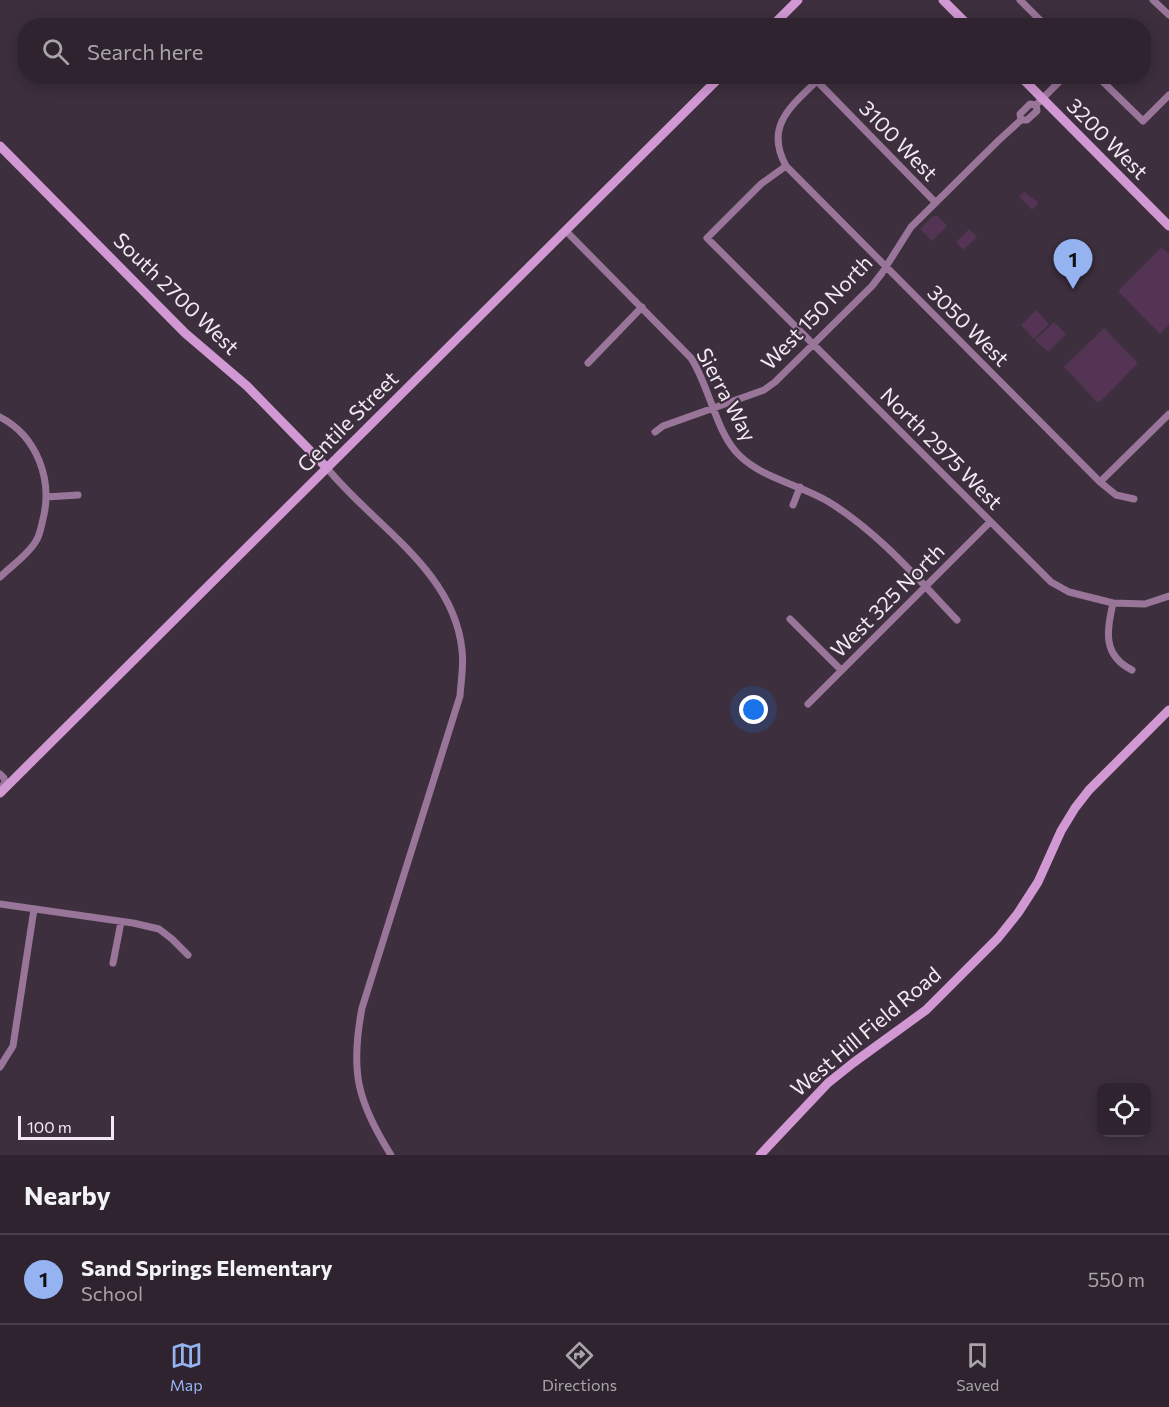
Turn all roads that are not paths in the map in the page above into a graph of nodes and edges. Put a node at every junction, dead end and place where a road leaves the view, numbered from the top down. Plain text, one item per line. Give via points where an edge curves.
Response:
1 (798, 0) edge
2 (943, 0) edge
3 (1020, 0) edge
4 (1153, 0) edge
5 (1169, 15) edge
6 (780, 18) edge
7 (961, 18) edge
8 (1038, 18) edge
9 (713, 84) edge
10 (812, 84) edge
11 (823, 84) edge
12 (1026, 84) edge
13 (1057, 84) edge
14 (1105, 84) edge
15 (1169, 95) edge
16 (1039, 102) junction
17 (0, 146) edge
18 (786, 166) junction
19 (936, 202) junction
20 (1167, 221) edge
21 (566, 231) junction
22 (886, 266) junction
23 (642, 307) junction
24 (814, 344) junction
25 (588, 363) dead end
26 (714, 407) junction
27 (1169, 414) edge
28 (0, 417) edge
29 (655, 432) dead end
30 (327, 468) junction
31 (1100, 482) junction
32 (800, 487) junction
33 (78, 495) dead end
34 (46, 497) junction
35 (1134, 499) dead end
36 (793, 505) dead end
37 (990, 522) junction
38 (0, 577) edge
39 (925, 587) junction
40 (1169, 596) edge
41 (1113, 603) junction
42 (790, 619) dead end
43 (957, 620) dead end
44 (842, 670) junction
45 (1132, 670) dead end
46 (808, 704) dead end
47 (1169, 710) edge
48 (0, 774) edge
49 (2, 789) edge
50 (0, 904) edge
51 (34, 909) junction
52 (121, 922) junction
53 (188, 955) dead end
54 (113, 963) dead end
55 (0, 1068) edge
56 (392, 1155) edge
57 (760, 1155) edge

1 - 6 main road
2 - 7 main road
3 - 8 street
4 - 5 street
9 - 21 main road, Gentile Street
10 - 18 street via 781,120 778,146
11 - 19 street, 3100 West
12 - 16 main road, 3200 West
13 - 16 street, West 150 North
14 - 15 street via 1143,122
16 - 19 street, West 150 North via 1030,104 1020,114 1021,120
16 - 20 main road, 3200 West
17 - 30 main road, South 2700 West via 185,333 247,386
18 - 22 street, 3050 West
18 - 24 street, North 2975 West via 761,184 707,238
19 - 22 street, West 150 North via 911,227
21 - 23 street, Sierra Way
21 - 30 main road, Gentile Street
22 - 24 street, West 150 North via 872,286
22 - 31 street, 3050 West
23 - 25 street
23 - 26 street, Sierra Way via 691,358
24 - 26 street, West 150 North via 770,386
24 - 37 street, North 2975 West
26 - 29 street, West 150 North
26 - 32 street, Sierra Way via 739,456 759,470
27 - 31 street
28 - 34 street via 34,449 42,465
30 - 49 main road, Gentile Street
30 - 56 street via 438,585 452,609 462,650 460,696 362,1008 355,1042 356,1065 368,1115
31 - 35 street, 3050 West via 1116,495
32 - 36 street
32 - 39 street, Sierra Way via 869,532
33 - 34 street
34 - 38 street via 43,521 34,544
37 - 39 street, West 325 North
37 - 41 street, North 2975 West via 1060,588
39 - 43 street, Sierra Way
39 - 44 street, West 325 North
40 - 41 street, North 2975 West via 1145,604
41 - 45 street via 1109,645 1122,665
42 - 44 street
44 - 46 street, West 325 North
47 - 57 main road, West Hill Field Road via 1075,808 1038,882 998,938 926,1010 828,1083
48 - 49 street via 4,778
50 - 51 street
51 - 52 street
51 - 55 street via 13,1046
52 - 53 street via 159,929
52 - 54 street

